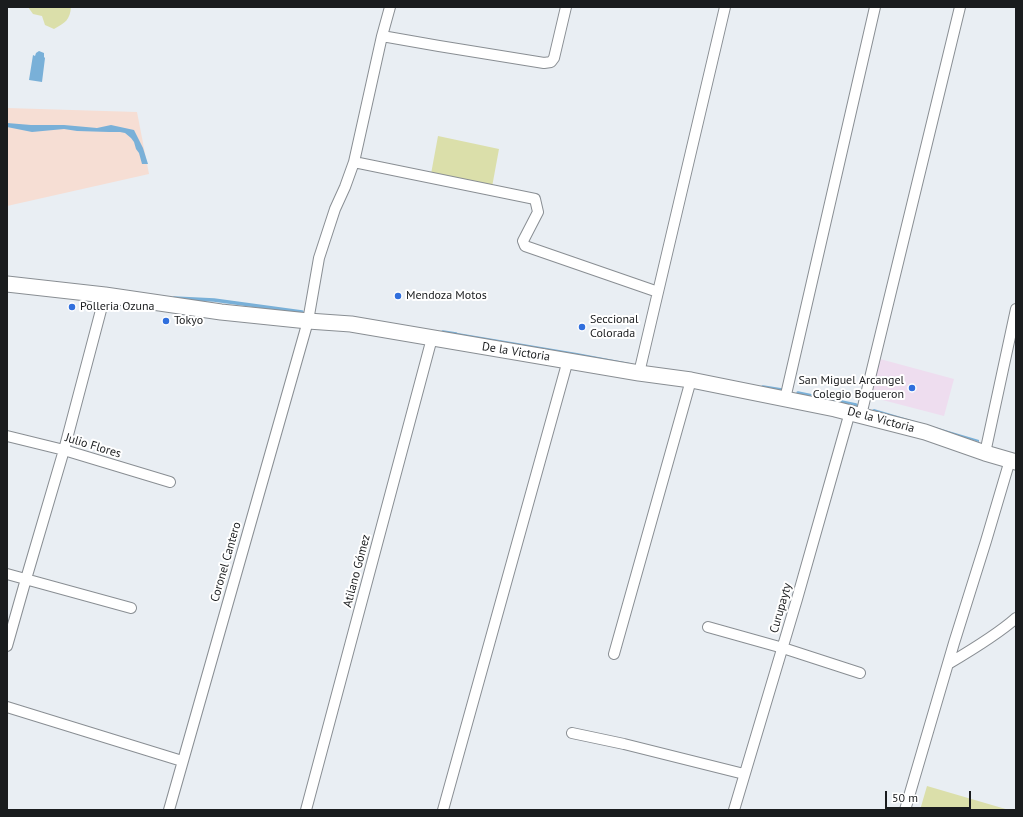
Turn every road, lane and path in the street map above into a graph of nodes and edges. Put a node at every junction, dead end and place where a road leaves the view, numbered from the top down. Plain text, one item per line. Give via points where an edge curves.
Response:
1 (390, 7) edge
2 (566, 7) edge
3 (725, 7) edge
4 (875, 7) edge
5 (960, 7) edge
6 (382, 36) junction
7 (354, 162) junction
8 (7, 284) edge
9 (658, 292) junction
10 (105, 295) junction
11 (1016, 309) edge
12 (308, 321) junction
13 (432, 338) junction
14 (568, 360) junction
15 (639, 373) junction
16 (691, 380) junction
17 (785, 399) junction
18 (856, 414) junction
19 (7, 436) edge
20 (64, 450) junction
21 (985, 453) junction
22 (1013, 461) edge
23 (170, 482) dead end
24 (7, 574) edge
25 (26, 579) junction
26 (131, 608) dead end
27 (1016, 618) edge
28 (708, 627) dead end
29 (7, 646) edge
30 (783, 648) junction
31 (614, 654) dead end
32 (948, 664) junction
33 (860, 673) dead end
34 (7, 707) edge
35 (572, 733) dead end
36 (182, 762) junction
37 (744, 774) junction
38 (168, 810) edge
39 (306, 810) edge
40 (443, 810) edge
41 (734, 810) edge
42 (905, 810) edge

1 - 6 street, Coronel Cantero
2 - 6 street via 554,58 544,63
3 - 9 street
4 - 17 street
5 - 18 street, Curupayty
6 - 7 street, Coronel Cantero
7 - 9 street via 535,199 538,212 523,241 525,246
7 - 12 street, Coronel Cantero via 318,258
8 - 10 main road, De la Victoria
9 - 15 street
10 - 12 main road, De la Victoria via 221,312
10 - 20 street
11 - 21 street
12 - 13 main road, De la Victoria via 351,324
12 - 36 street, Coronel Cantero
13 - 14 main road, De la Victoria
13 - 39 street, Atilano Gómez
14 - 15 main road, De la Victoria
14 - 40 street
15 - 16 main road, De la Victoria
16 - 17 main road, De la Victoria
16 - 31 street
17 - 18 main road, De la Victoria
18 - 21 main road, De la Victoria via 925,432
18 - 30 street, Curupayty
19 - 20 street, Julio Flores
20 - 23 street, Julio Flores
20 - 25 street
21 - 22 main road, De la Victoria
22 - 32 street
24 - 25 street
25 - 26 street
25 - 29 street
27 - 32 street
28 - 30 street
30 - 33 street
30 - 37 street, Curupayty
32 - 42 street
34 - 36 street
35 - 37 street
36 - 38 street, Coronel Cantero
37 - 41 street, Curupayty

